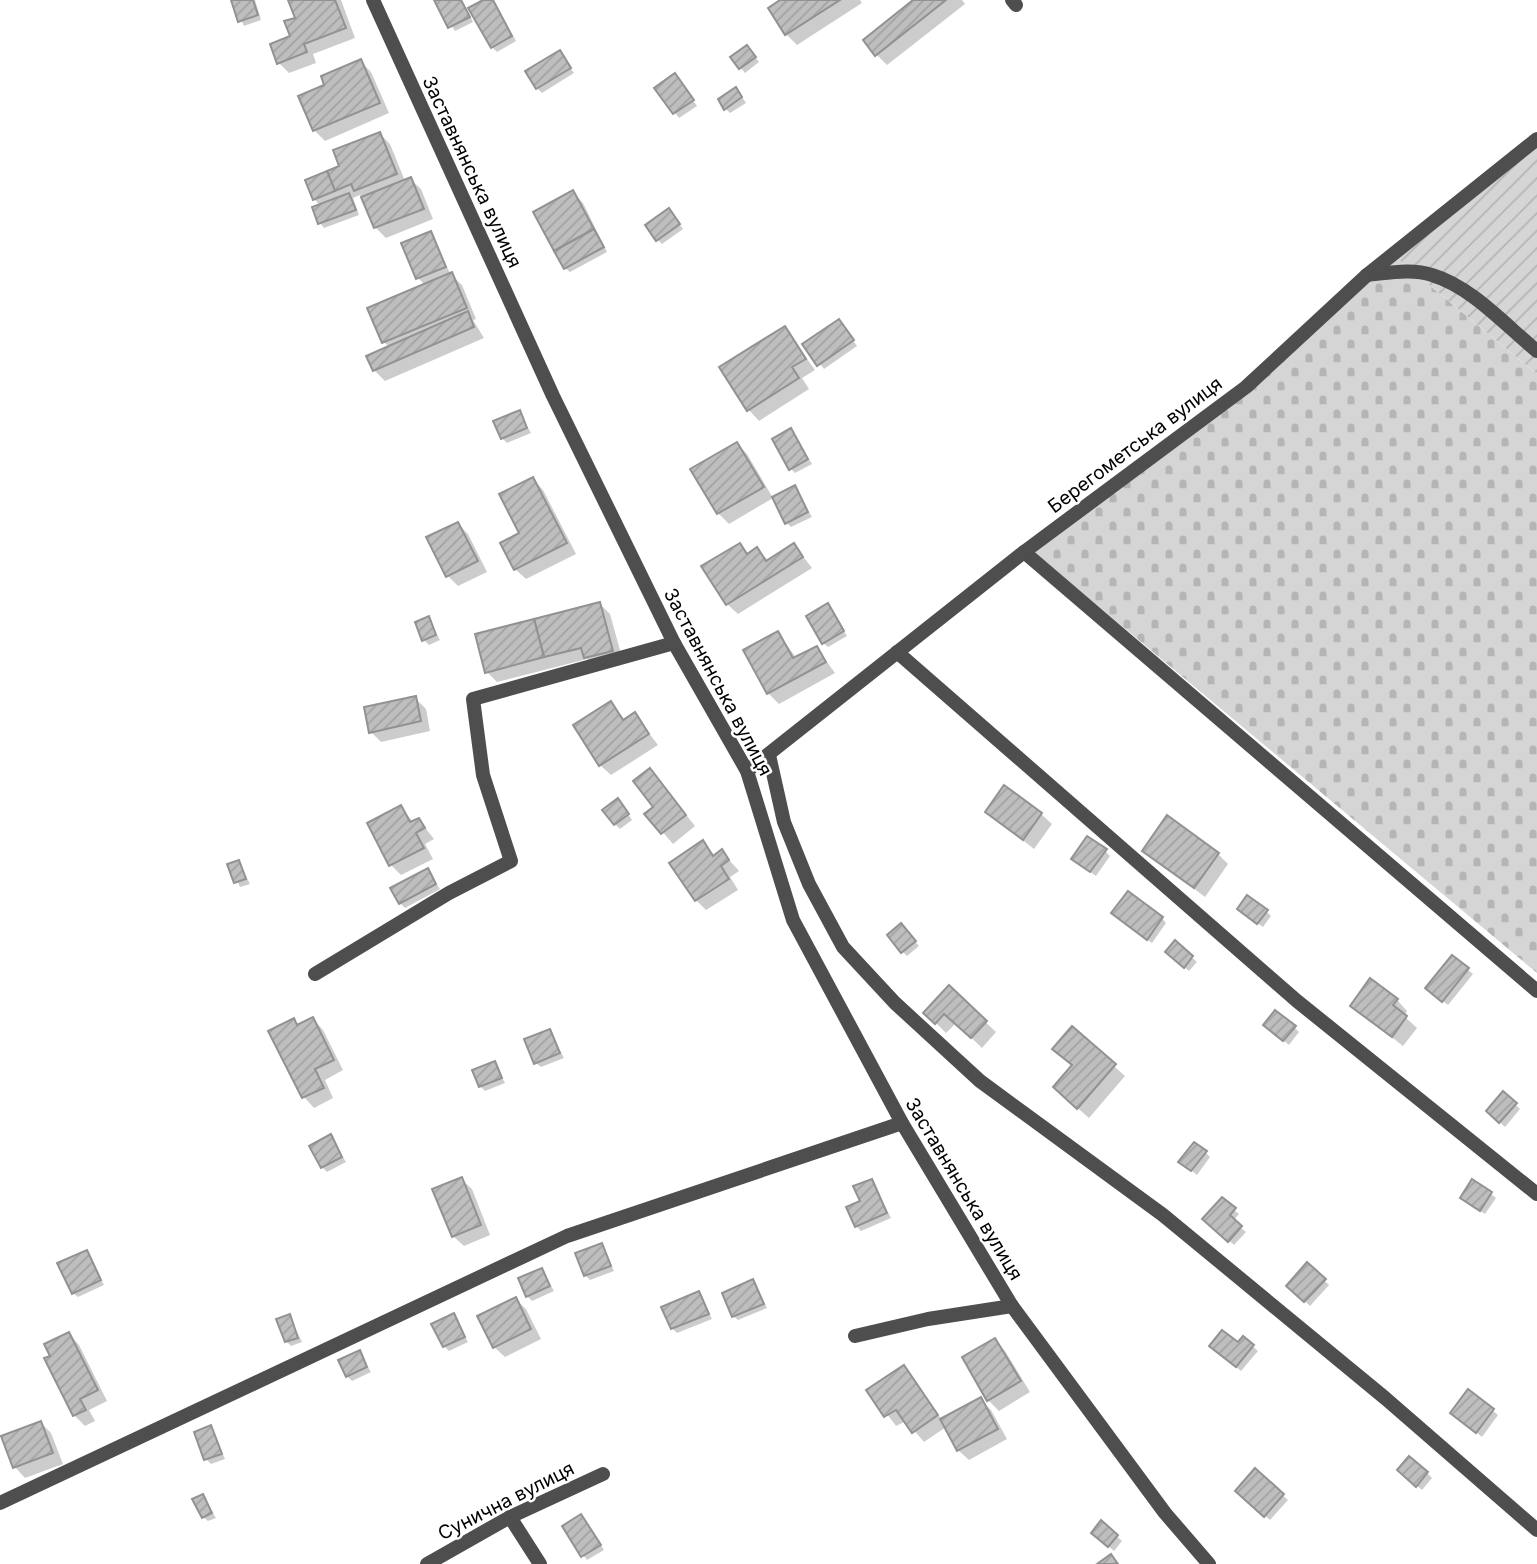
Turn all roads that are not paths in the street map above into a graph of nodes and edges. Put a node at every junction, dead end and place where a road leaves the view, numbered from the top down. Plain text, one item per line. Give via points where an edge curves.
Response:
1 (373, 0) edge
2 (1537, 139) edge
3 (1367, 275) junction
4 (1537, 351) edge
5 (1024, 552) junction
6 (674, 643) junction
7 (897, 652) junction
8 (769, 755) junction
9 (747, 771) junction
10 (315, 974) dead end
11 (1537, 990) edge
12 (902, 1123) junction
13 (1537, 1194) edge
14 (1012, 1306) junction
15 (855, 1336) dead end
16 (603, 1474) dead end
17 (0, 1503) edge
18 (510, 1517) junction
19 (1537, 1530) edge
20 (429, 1564) edge
21 (540, 1564) edge
22 (1209, 1564) edge

1 - 6 street, Заставнянська вулиця via 553,396
2 - 3 street, Берегометська вулиця
3 - 4 street via 1430,274 1457,285
3 - 5 street, Берегометська вулиця via 1246,387
5 - 7 street, Берегометська вулиця
5 - 11 street
6 - 9 street, Заставнянська вулиця
6 - 10 street via 473,699 483,775 511,861
7 - 8 street, Берегометська вулиця
7 - 13 street via 1297,1002
8 - 9 street, Берегометська вулиця
8 - 19 street via 784,822 809,884 843,947 895,1003 980,1081 1163,1215
9 - 12 street, Заставнянська вулиця via 793,920
12 - 14 street, Заставнянська вулиця
12 - 17 street via 567,1237
14 - 15 street
14 - 22 street, Заставнянська вулиця via 1084,1407
16 - 18 street, Сунична вулиця
18 - 20 street, Сунична вулиця
18 - 21 street

